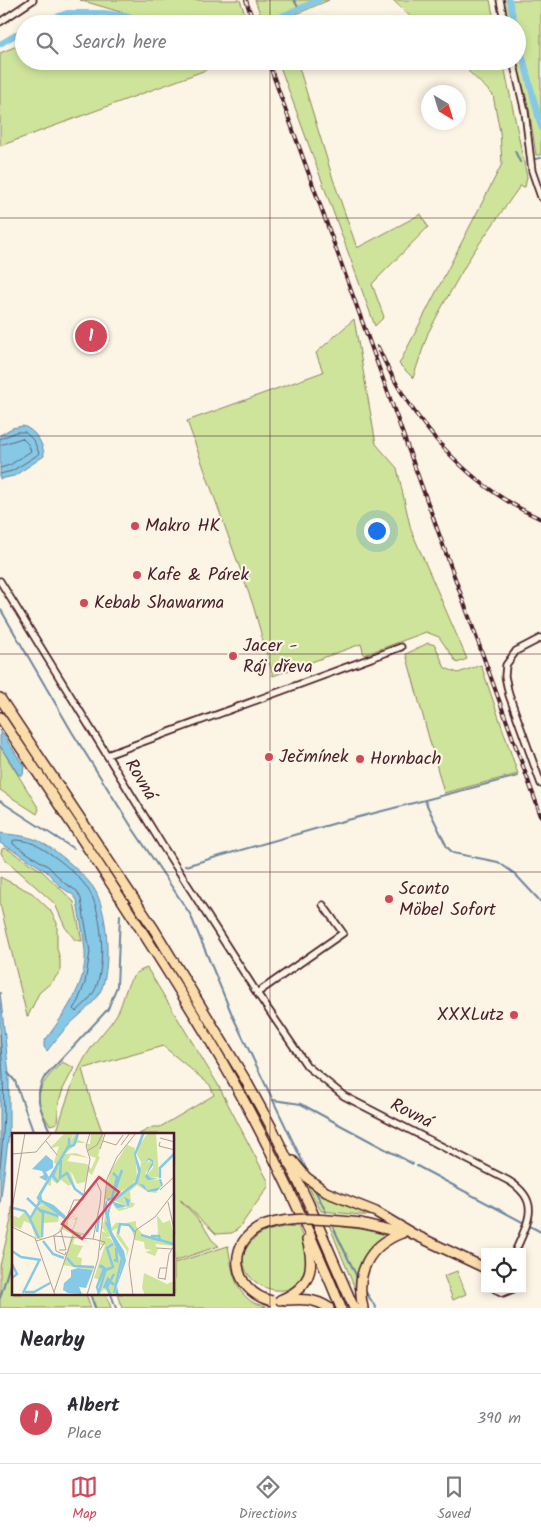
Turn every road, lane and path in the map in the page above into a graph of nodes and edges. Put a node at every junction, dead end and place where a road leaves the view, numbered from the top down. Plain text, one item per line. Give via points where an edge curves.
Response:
1 (33, 0) edge
2 (500, 0) edge
3 (503, 15) edge
4 (0, 22) edge
5 (516, 70) edge
6 (541, 197) edge
7 (0, 581) edge
8 (541, 638) edge
9 (401, 648) dead end
10 (0, 698) edge
11 (0, 716) edge
12 (107, 755) junction
13 (541, 784) edge
14 (324, 905) dead end
15 (257, 993) junction
16 (274, 1132) junction
17 (296, 1206) junction
18 (402, 1233) junction
19 (412, 1234) junction
20 (518, 1248) edge
21 (481, 1266) edge
22 (276, 1301) junction
23 (329, 1308) edge
24 (341, 1308) edge
25 (354, 1308) edge
26 (362, 1308) edge

1 - 4 street
2 - 3 street
5 - 6 street via 532,171
7 - 12 street, Rovná
8 - 13 street via 516,651 506,668 507,685
9 - 12 street
10 - 16 main road via 154,929
11 - 17 main road via 108,878 206,1034 254,1119
12 - 15 street, Rovná
14 - 15 street via 343,933
15 - 20 street, Rovná via 308,1066 344,1096 522,1188 533,1202 533,1212
16 - 19 main road via 296,1165 315,1185 376,1212
16 - 25 main road
17 - 22 main road via 309,1247 310,1269 303,1286
17 - 24 main road
18 - 19 main road
18 - 22 main road, bridge via 361,1223 322,1220 291,1220 266,1225 244,1240 237,1260 246,1287 258,1297
18 - 26 main road via 379,1246 368,1260 360,1285
19 - 21 main road
22 - 23 main road via 315,1300

